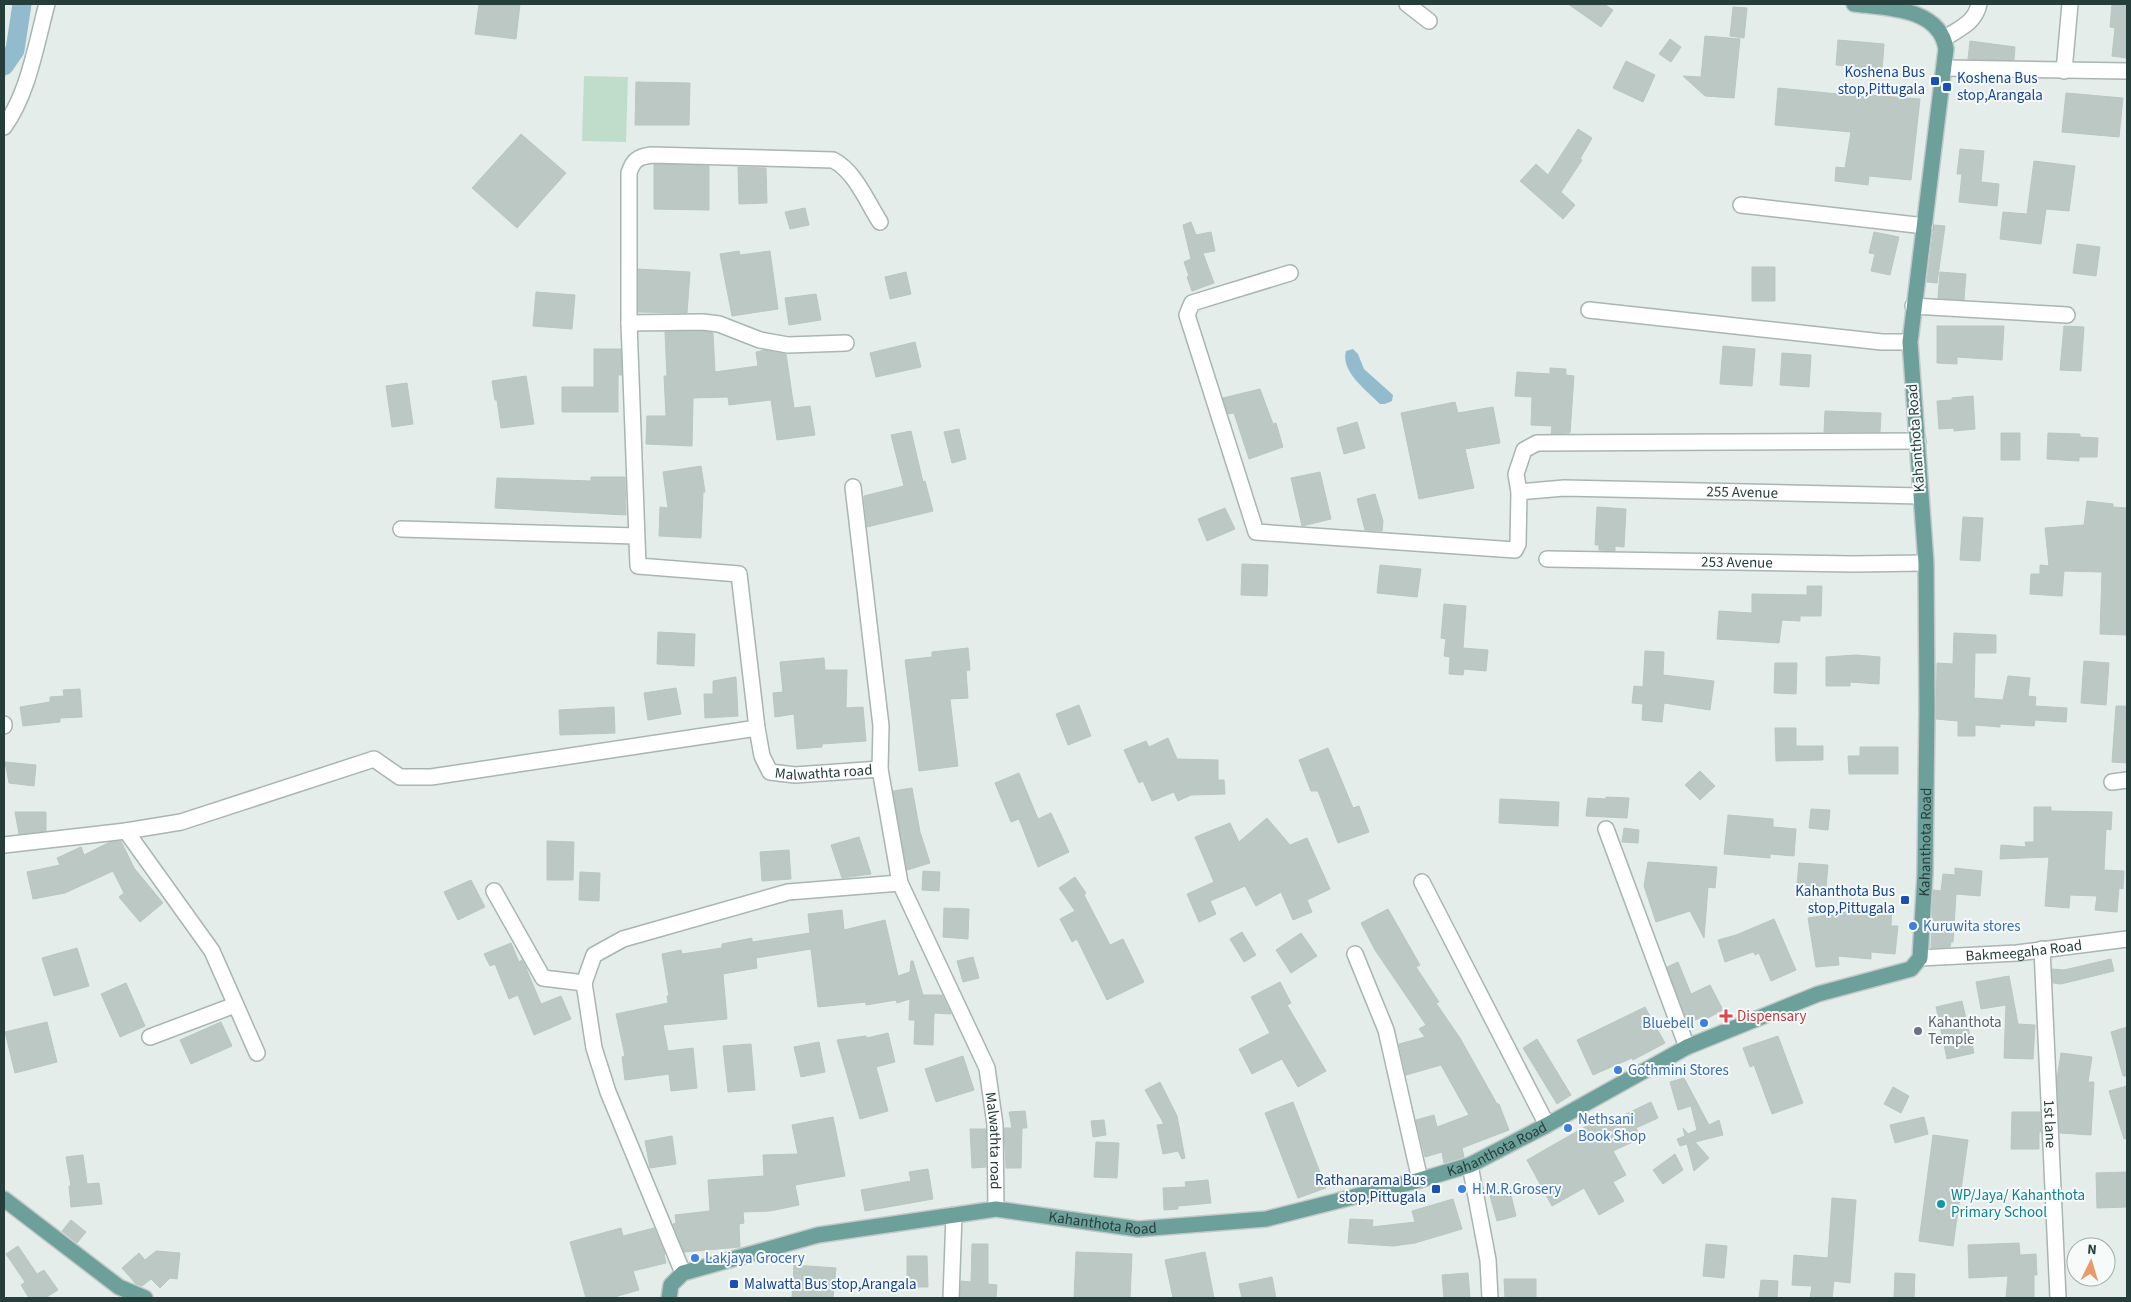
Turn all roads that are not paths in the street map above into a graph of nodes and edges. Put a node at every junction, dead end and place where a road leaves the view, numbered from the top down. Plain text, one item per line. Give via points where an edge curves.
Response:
1 (47, 4) edge
2 (1407, 4) edge
3 (1854, 4) edge
4 (1979, 4) edge
5 (2070, 4) edge
6 (1429, 21) dead end
7 (1945, 38) junction
8 (1945, 68) junction
9 (2064, 71) junction
10 (2127, 71) edge
11 (4, 127) edge
12 (1741, 205) dead end
13 (880, 222) dead end
14 (1924, 226) junction
15 (1290, 273) dead end
16 (1914, 306) junction
17 (1589, 310) dead end
18 (2067, 315) dead end
19 (629, 323) junction
20 (1910, 342) junction
21 (846, 343) dead end
22 (1918, 441) junction
23 (853, 487) dead end
24 (1519, 492) junction
25 (1920, 496) junction
26 (401, 529) dead end
27 (636, 536) junction
28 (1548, 560) dead end
29 (1926, 563) junction
30 (757, 728) junction
31 (880, 768) junction
32 (2127, 780) edge
33 (2112, 782) dead end
34 (1606, 830) dead end
35 (126, 831) junction
36 (4, 845) edge
37 (1422, 882) dead end
38 (900, 883) junction
39 (494, 890) dead end
40 (2127, 938) edge
41 (2042, 949) junction
42 (1355, 954) dead end
43 (1920, 958) junction
44 (584, 983) junction
45 (235, 1005) junction
46 (150, 1037) dead end
47 (1686, 1047) junction
48 (257, 1053) dead end
49 (1547, 1125) junction
50 (1470, 1164) junction
51 (1420, 1180) junction
52 (4, 1199) edge
53 (996, 1209) junction
54 (954, 1215) junction
55 (683, 1273) junction
56 (146, 1298) edge
57 (669, 1298) edge
58 (951, 1298) edge
59 (1490, 1298) edge
60 (2058, 1298) edge

1 - 11 street via 26,80
2 - 6 street
3 - 7 main road via 1901,10 1929,20
4 - 7 street via 1977,14 1969,23
5 - 9 street
7 - 8 main road, Kahanthota Road
8 - 9 street
8 - 14 main road, Kahanthota Road
9 - 10 street
12 - 14 street
13 - 19 street via 849,173 842,164 833,160 639,157 629,173
14 - 16 main road, Kahanthota Road
15 - 24 street via 1192,303 1187,315 1256,532 1516,550
16 - 18 street
16 - 20 main road, Kahanthota Road
17 - 20 street via 1882,342
19 - 21 street via 703,322 788,345
19 - 27 street
20 - 22 main road, Kahanthota Road
22 - 24 street via 1537,443 1524,450 1516,474
22 - 25 main road, Kahanthota Road
23 - 31 street via 882,726
24 - 25 street, 255 Avenue via 1564,488
25 - 29 main road, Kahanthota Road
26 - 27 street
27 - 30 street via 638,566 739,574
28 - 29 street, 253 Avenue
29 - 43 main road, Kahanthota Road via 1925,874
30 - 31 street, Malwathta road via 762,756 770,772 795,775
30 - 35 street via 431,777 400,777 374,759 181,822
31 - 38 street, Malwathta road
32 - 33 street
34 - 47 street
35 - 36 street
35 - 45 street via 212,951
37 - 49 street
38 - 44 street via 788,892 623,939 594,954
38 - 53 street, Malwathta road via 987,1068 995,1125
39 - 44 street via 543,978
40 - 41 street, Bakmeegaha Road
41 - 43 street, Bakmeegaha Road
41 - 60 street, 1st lane
42 - 51 street via 1386,1030
43 - 47 main road, Kahanthota Road via 1910,969 1818,994
44 - 55 street via 594,1048 608,1092
45 - 46 street
45 - 48 street
47 - 49 main road, Kahanthota Road
49 - 50 main road, Kahanthota Road
50 - 51 main road, Kahanthota Road
50 - 59 street via 1488,1260
51 - 53 main road, Kahanthota Road via 1266,1219 1138,1229
52 - 56 main road via 119,1287
53 - 54 main road, Kahanthota Road
54 - 55 main road, Kahanthota Road via 818,1235
54 - 58 street
55 - 57 main road via 671,1285

